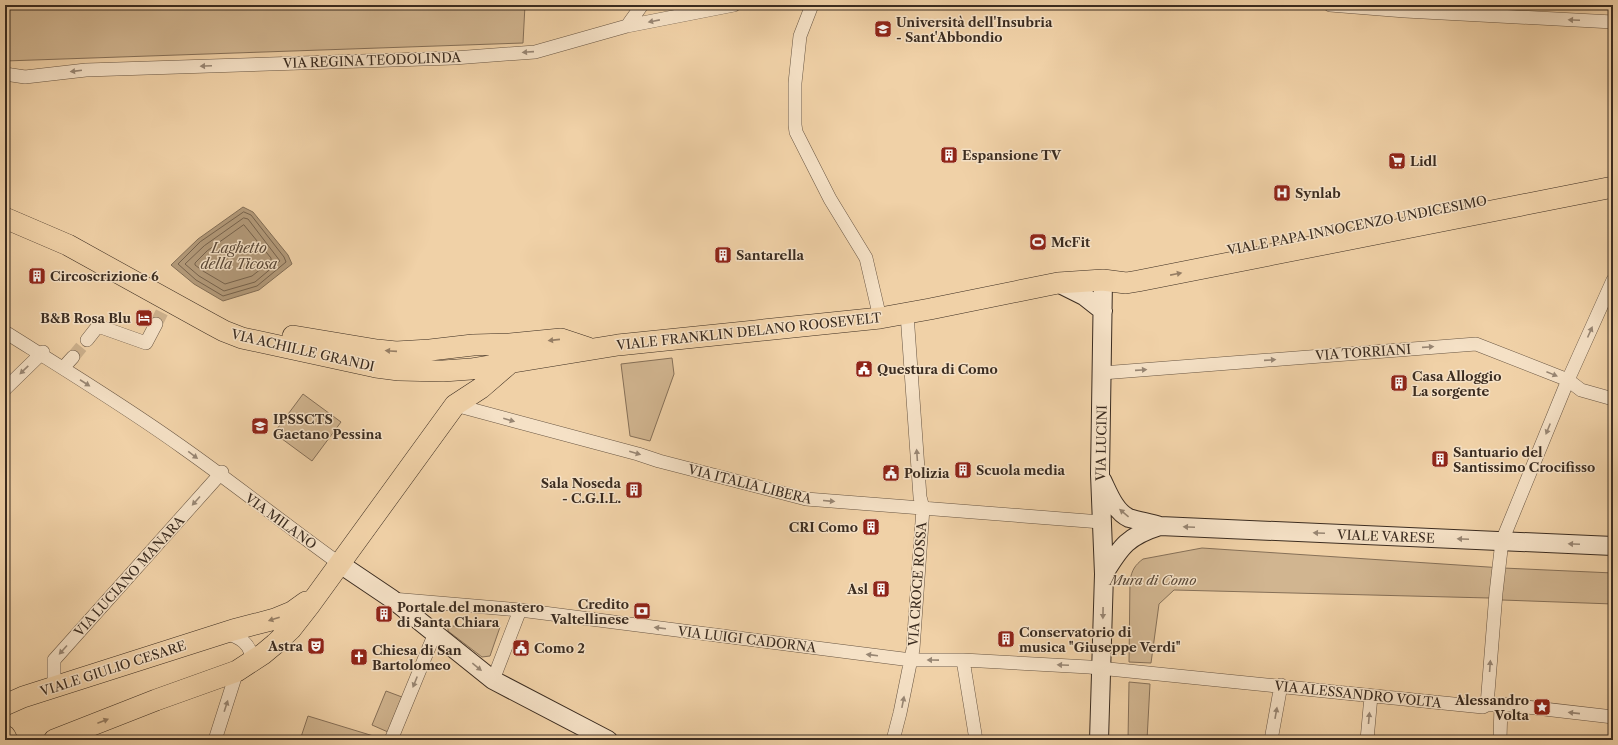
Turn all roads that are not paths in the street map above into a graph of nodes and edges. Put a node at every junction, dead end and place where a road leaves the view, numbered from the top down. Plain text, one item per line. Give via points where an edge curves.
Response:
1 (642, 5) edge
2 (734, 5) edge
3 (812, 5) edge
4 (1330, 5) edge
5 (1613, 22) edge
6 (627, 26) junction
7 (5, 74) edge
8 (25, 77) junction
9 (5, 82) edge
10 (1613, 176) edge
11 (1613, 187) edge
12 (5, 204) edge
13 (5, 218) edge
14 (1103, 280) junction
15 (1613, 280) edge
16 (1058, 283) junction
17 (1103, 311) junction
18 (907, 314) junction
19 (880, 318) junction
20 (156, 324) tunnel mouth
21 (5, 332) edge
22 (87, 340) tunnel mouth
23 (430, 350) junction
24 (41, 353) junction
25 (510, 354) junction
26 (73, 357) tunnel mouth
27 (63, 368) junction
28 (454, 370) junction
29 (1102, 373) junction
30 (1568, 380) junction
31 (5, 389) edge
32 (1613, 399) edge
33 (455, 405) junction
34 (221, 473) junction
35 (1100, 474) junction
36 (923, 508) junction
37 (1101, 522) junction
38 (1160, 526) junction
39 (1502, 541) junction
40 (1613, 546) edge
41 (340, 564) junction
42 (1104, 574) junction
43 (320, 592) junction
44 (392, 599) junction
45 (520, 610) junction
46 (223, 633) junction
47 (435, 633) junction
48 (911, 660) junction
49 (963, 660) junction
50 (245, 666) junction
51 (1102, 668) junction
52 (493, 680) junction
53 (1280, 685) junction
54 (54, 687) junction
55 (1371, 696) junction
56 (1501, 704) junction
57 (1487, 705) junction
58 (5, 706) edge
59 (1613, 717) edge
60 (5, 736) edge
61 (7, 740) edge
62 (54, 740) edge
63 (215, 740) edge
64 (391, 740) edge
65 (608, 740) edge
66 (893, 740) edge
67 (976, 740) edge
68 (1099, 740) edge
69 (1271, 740) edge
70 (1367, 740) edge
71 (1500, 740) edge

1 - 6 street
2 -> 6 street, VIA REGINA TEODOLINDA
3 - 19 street via 800,36 795,83 796,132 830,199 866,258
5 -> 4 street
6 -> 8 street, VIA REGINA TEODOLINDA via 535,52 454,58 86,70
7 - 8 street, VIA REGINA TEODOLINDA
8 - 9 street
10 - 14 main road, VIALE PAPA INNOCENZO UNDICESIMO via 1123,270
14 -> 11 main road, VIALE PAPA INNOCENZO UNDICESIMO via 1126,283 1138,281
23 -> 12 main road, VIA ACHILLE GRANDI via 377,350 257,330 238,324 222,318 72,232
13 - 28 main road, VIA ACHILLE GRANDI via 68,245 234,335 376,367 399,370
14 - 16 main road, VIALE PAPA INNOCENZO UNDICESIMO
14 - 17 street, VIA LUCINI
30 -> 15 street
16 - 17 street via 1084,296
16 - 18 main road, VIALE PAPA INNOCENZO UNDICESIMO
17 - 29 street, VIA LUCINI
18 - 19 main road, VIALE FRANKLIN DELANO ROOSEVELT
36 -> 18 street, VIA CROCE ROSSA via 920,497
19 - 25 main road, VIALE FRANKLIN DELANO ROOSEVELT via 591,349
20 - 22 street via 146,343 98,326
21 - 24 street, VIA MILANO
23 - 25 main road, VIA ACHILLE GRANDI via 473,345
23 - 28 main road via 443,358
24 - 27 street, VIA MILANO
24 -> 31 street
25 - 28 main road, VIALE FRANKLIN DELANO ROOSEVELT
25 - 33 main road, VIALE FRANKLIN DELANO ROOSEVELT via 480,388
26 - 27 street
27 -> 34 street, VIA MILANO
28 - 33 main road, VIALE FRANKLIN DELANO ROOSEVELT via 458,389
29 -> 30 street, VIA TORRIANI via 1476,344
29 - 35 street, VIA LUCINI
30 - 32 street, VIA TORRIANI via 1581,390
30 -> 39 street
33 -> 36 street, VIA ITALIA LIBERA via 806,499
33 - 41 main road, VIALE FRANKLIN DELANO ROOSEVELT
34 - 41 street, VIA MILANO
34 -> 54 street, VIA LUCIANO MANARA via 54,660
35 - 37 street, VIA LUCINI
38 -> 35 street, VIALE VARESE via 1128,517 1118,509
36 - 37 street, VIA ITALIA LIBERA
36 - 48 street, VIA CROCE ROSSA
37 - 42 street, VIA LUCINI
39 -> 38 street, VIALE VARESE
38 - 42 street, VIALE VARESE via 1131,538
40 -> 39 street, VIALE VARESE
57 -> 39 street
41 - 43 main road, VIALE GIULIO CESARE
41 - 44 street, VIA MILANO
42 -> 51 street, VIA LUCINI
43 -> 46 main road, VIALE GIULIO CESARE via 281,617
43 - 50 main road, VIALE GIULIO CESARE via 291,629
44 - 45 street, VIA LUIGI CADORNA
44 - 47 street, VIA MILANO
48 -> 45 street, VIA LUIGI CADORNA
45 - 52 street
46 - 50 street via 244,641 250,650
46 - 54 main road, VIALE GIULIO CESARE
47 -> 52 street, VIA MILANO
47 -> 64 street
49 -> 48 street, VIA LUIGI CADORNA
66 -> 48 street, VIA CROCE ROSSA
51 -> 49 street, VIA LUIGI CADORNA
49 - 67 street
62 -> 50 main road, VIALE GIULIO CESARE
63 -> 50 street
51 - 53 street, VIA ALESSANDRO VOLTA
51 - 68 street, VIA LUCINI
52 - 65 street, VIA MILANO
53 - 55 street, VIA ALESSANDRO VOLTA
69 -> 53 street
54 - 58 main road, VIALE GIULIO CESARE
55 - 57 street, VIA ALESSANDRO VOLTA via 1483,707
70 -> 55 street
56 - 57 street, VIA ALESSANDRO VOLTA
59 -> 56 street, VIA ALESSANDRO VOLTA
56 - 71 street
60 - 61 main road

